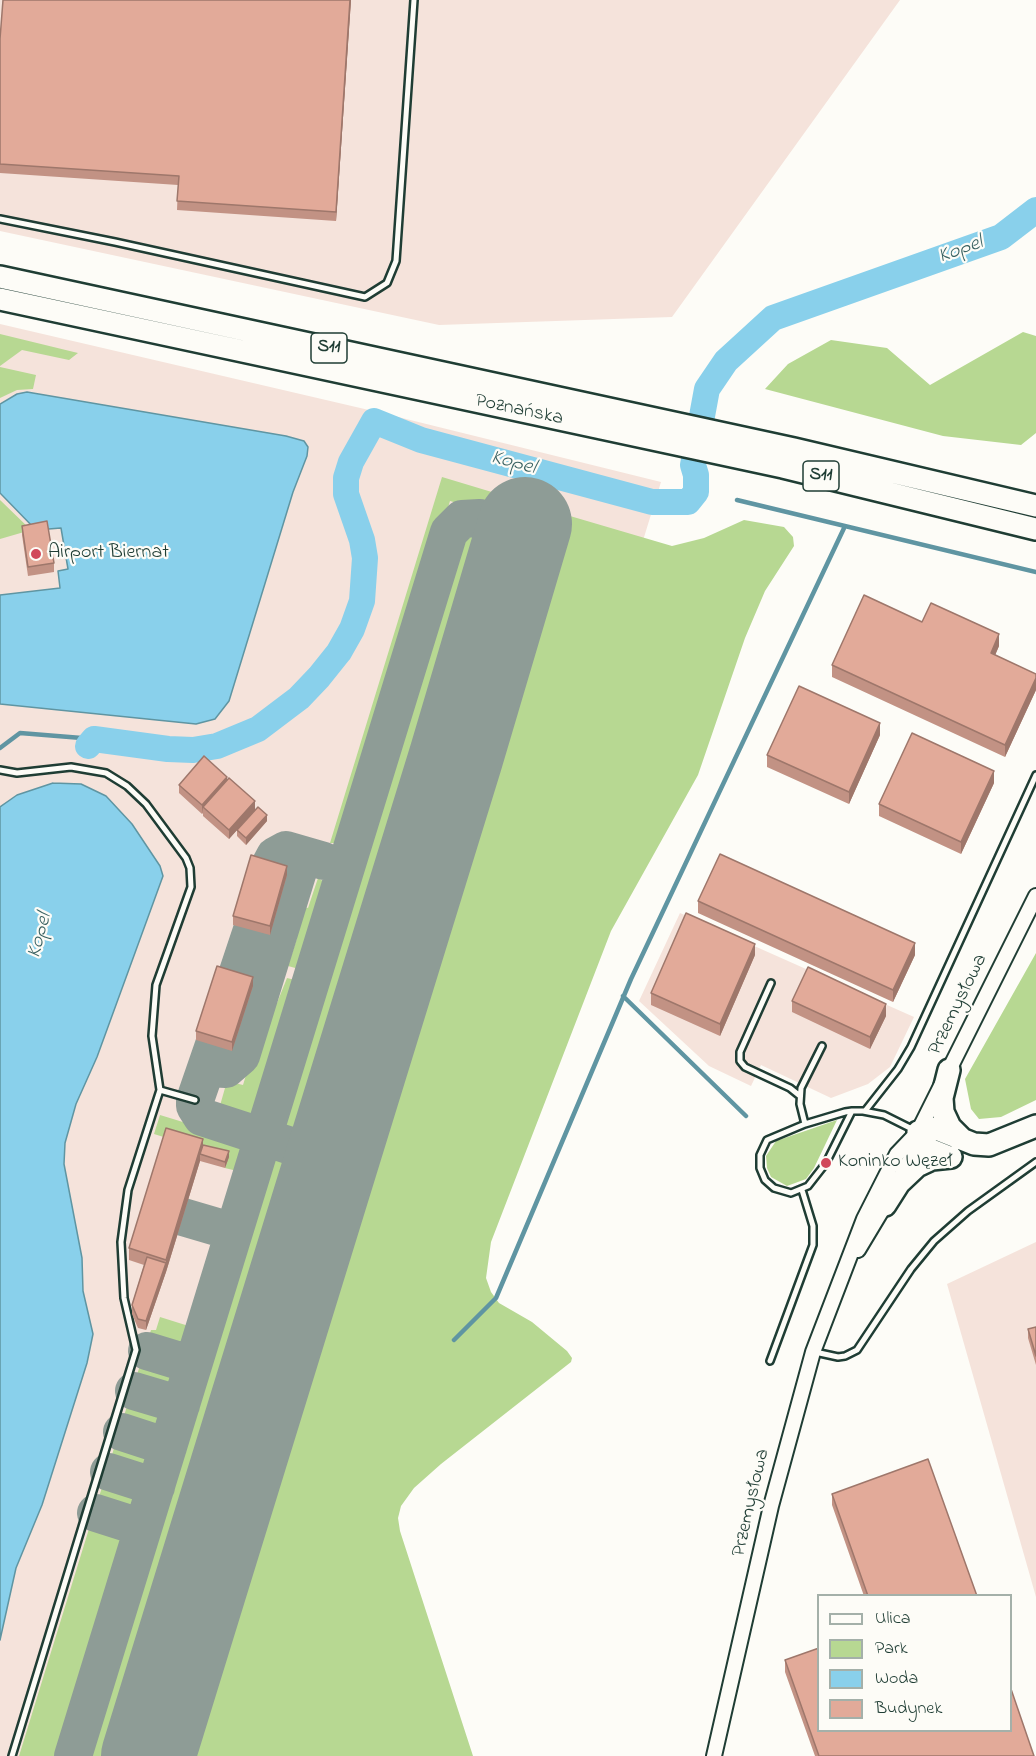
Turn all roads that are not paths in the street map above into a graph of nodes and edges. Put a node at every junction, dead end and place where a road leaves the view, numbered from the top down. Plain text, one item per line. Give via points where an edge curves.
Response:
1 (414, 0) edge
2 (0, 219) edge
3 (0, 277) edge
4 (0, 299) edge
5 (656, 430) junction
6 (721, 444) junction
7 (1036, 506) edge
8 (1036, 529) edge
9 (0, 771) edge
10 (1036, 775) edge
11 (1036, 896) edge
12 (771, 983) dead end
13 (822, 1046) dead end
14 (949, 1070) junction
15 (160, 1090) junction
16 (800, 1096) junction
17 (195, 1100) dead end
18 (852, 1111) junction
19 (865, 1111) junction
20 (805, 1124) junction
21 (1029, 1130) edge
22 (918, 1132) junction
23 (962, 1139) junction
24 (949, 1157) junction
25 (1036, 1162) edge
26 (802, 1190) junction
27 (885, 1205) junction
28 (848, 1264) junction
29 (813, 1352) junction
30 (770, 1361) dead end
31 (12, 1756) edge
32 (714, 1756) edge

1 - 2 lane via 396,261 387,283 365,297
3 - 5 highway, Poznańska / S11
4 - 5 highway, Poznańska / S11
5 - 6 highway, Poznańska / S11
6 - 7 highway, Poznańska / S11 via 925,478
6 - 8 highway, Poznańska / S11
9 - 15 lane via 71,767 106,773 141,799 186,858 191,887 153,1000 152,1036
10 - 19 lane via 911,1047
11 - 14 street, Przemysłowa
12 - 16 lane via 740,1052 740,1061
13 - 16 lane
14 - 22 street, Przemysłowa
14 - 23 highway via 943,1112
15 - 17 lane
15 - 31 lane via 128,1190 121,1242 124,1298 136,1350
16 - 20 lane
18 - 19 lane
18 - 20 lane
18 - 26 lane via 818,1175
19 - 22 lane via 884,1115
20 - 26 lane via 767,1140 760,1161 765,1180 774,1188 791,1193
21 - 23 highway via 989,1145
21 - 24 highway via 991,1151
22 - 23 highway via 934,1128
22 - 24 highway via 933,1152
22 - 27 street, Przemysłowa via 914,1153
22 - 28 street, Przemysłowa via 897,1154 855,1239
24 - 27 highway via 926,1161 911,1170
25 - 29 lane via 934,1241 857,1350 838,1357
26 - 30 lane via 813,1226 813,1245
27 - 28 street, Przemysłowa
28 - 29 street, Przemysłowa
29 - 32 street, Przemysłowa via 771,1506

